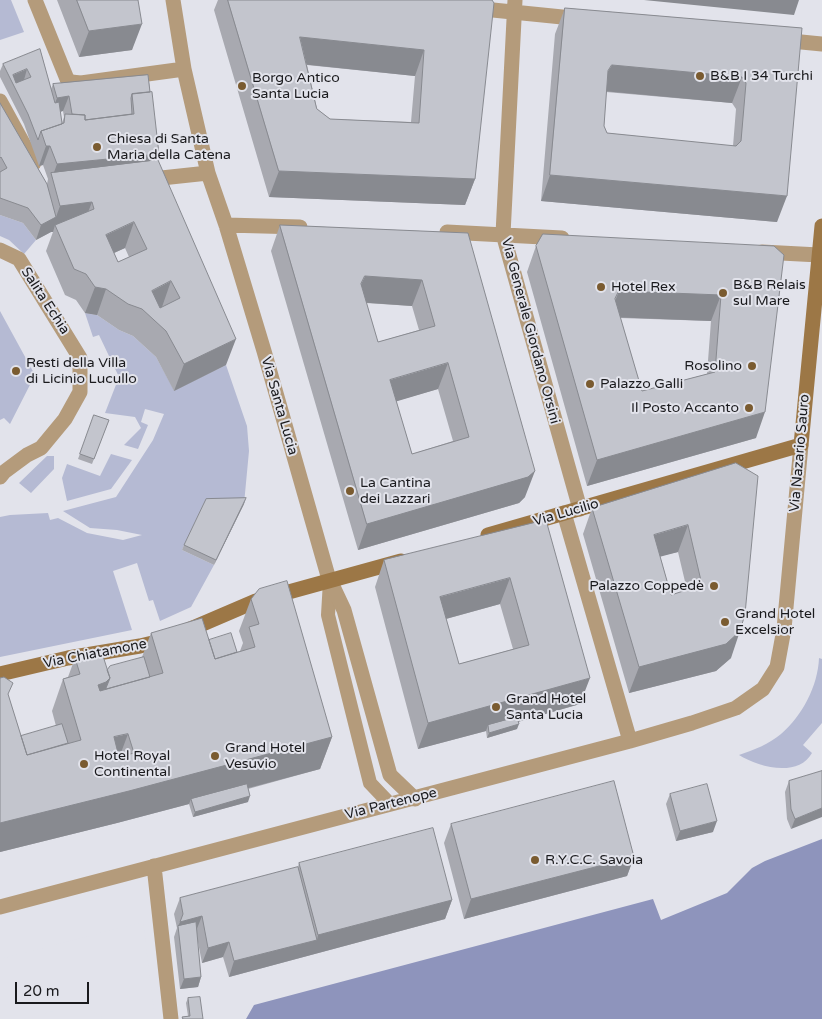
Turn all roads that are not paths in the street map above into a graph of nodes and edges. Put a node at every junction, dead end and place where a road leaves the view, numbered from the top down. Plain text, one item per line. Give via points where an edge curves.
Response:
1 (35, 0) edge
2 (173, 0) edge
3 (514, 6) edge
4 (460, 7) edge
5 (593, 20) edge
6 (762, 38) edge
7 (822, 44) edge
8 (184, 69) junction
9 (0, 101) edge
10 (208, 173) junction
11 (40, 174) edge
12 (152, 179) edge
13 (226, 225) junction
14 (822, 226) edge
15 (316, 228) edge
16 (431, 232) edge
17 (503, 234) junction
18 (580, 239) edge
19 (0, 250) edge
20 (743, 250) edge
21 (819, 255) junction
22 (801, 445) junction
23 (0, 477) edge
24 (580, 509) junction
25 (564, 513) junction
26 (478, 538) edge
27 (412, 557) edge
28 (330, 581) junction
29 (0, 674) edge
30 (770, 678) joint
31 (630, 741) junction
32 (415, 798) junction
33 (390, 804) junction
34 (154, 866) junction
35 (0, 907) edge
36 (171, 1019) edge

1 - 8 street via 71,82
2 - 8 street, Via Santa Lucia
3 - 4 street
3 - 5 street
3 - 17 street, Via Generale Giordano Orsini
6 - 7 street
8 - 10 street, Via Santa Lucia
9 - 11 street
10 - 12 street
10 - 13 street, Via Santa Lucia
13 - 15 street
13 - 28 street, Via Santa Lucia
14 - 21 street, Via Nazario Sauro
16 - 17 street
17 - 18 street
17 - 24 street, Via Generale Giordano Orsini
19 - 23 street, Salita Echia via 19,259 80,358 80,392 65,419 41,448
20 - 21 street
21 - 22 street, Via Nazario Sauro
22 - 24 street, Via Lucilio
22 - 30 street, Via Nazario Sauro via 784,629 777,667
24 - 25 street, Via Lucilio
25 - 26 street, Via Lucilio
25 - 31 street
27 - 28 street
28 - 29 street, Via Chiatamone via 256,601 165,640
28 - 32 street, Via Santa Lucia via 344,610 390,775
28 - 33 lane via 328,614 370,783
30 - 31 street, Via Partenope via 763,689 736,708
31 - 32 street, Via Partenope
32 - 33 street, Via Partenope
33 - 34 street, Via Partenope
34 - 35 street, Via Partenope
34 - 36 street

